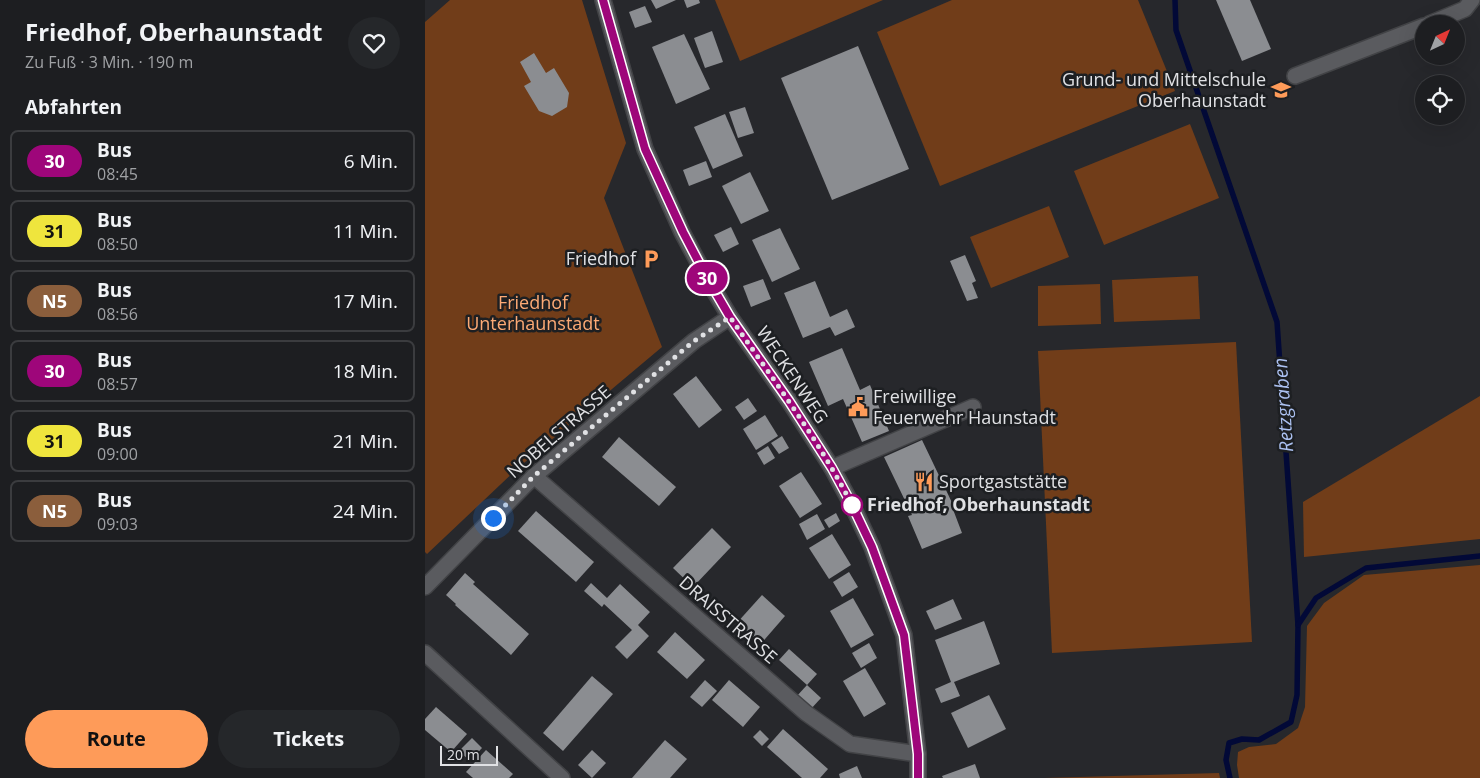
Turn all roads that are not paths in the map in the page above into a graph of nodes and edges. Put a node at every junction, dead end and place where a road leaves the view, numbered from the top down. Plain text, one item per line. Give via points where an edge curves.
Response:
1 (603, 0) edge
2 (1472, 0) edge
3 (1451, 15) edge
4 (1415, 29) edge
5 (1295, 76) dead end
6 (730, 317) junction
7 (973, 407) dead end
8 (832, 468) junction
9 (534, 476) junction
10 (425, 587) edge
11 (425, 653) edge
12 (918, 754) junction
13 (562, 778) edge
14 (918, 778) edge

1 - 6 street, WECKENWEG via 645,149 683,232
2 - 3 street via 1465,9
4 - 5 street
6 - 8 street, WECKENWEG
6 - 9 street, NOBELSTRASSE via 694,341
7 - 8 street
8 - 12 street, WECKENWEG via 872,547 904,635
9 - 10 street, NOBELSTRASSE
9 - 12 street, DRAISSTRASSE via 806,713 850,744
11 - 13 street
12 - 14 street, WECKENWEG

